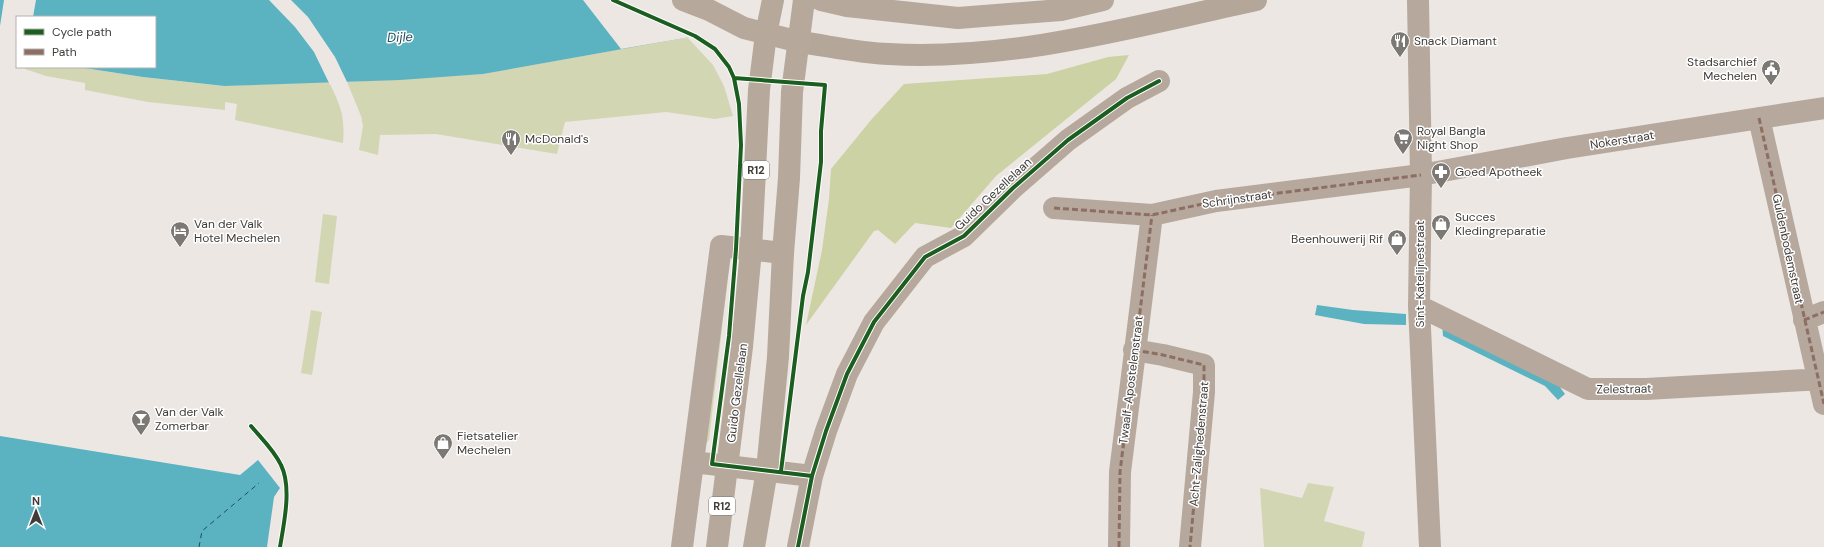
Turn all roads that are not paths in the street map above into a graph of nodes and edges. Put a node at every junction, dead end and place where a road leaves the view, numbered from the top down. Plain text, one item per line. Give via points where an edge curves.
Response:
1 (683, 0) edge
2 (773, 0) edge
3 (821, 0) edge
4 (1103, 0) edge
5 (1256, 0) edge
6 (1418, 0) edge
7 (803, 9) edge
8 (768, 29) junction
9 (800, 42) junction
10 (1159, 81) dead end
11 (1824, 108) edge
12 (1759, 118) junction
13 (1421, 175) junction
14 (1054, 208) dead end
15 (1152, 214) junction
16 (751, 250) junction
17 (783, 253) junction
18 (1419, 306) junction
19 (1824, 312) edge
20 (1804, 320) junction
21 (1134, 350) junction
22 (1822, 379) edge
23 (1824, 404) edge
24 (709, 464) junction
25 (767, 470) junction
26 (812, 476) junction
27 (682, 547) edge
28 (717, 547) edge
29 (754, 547) edge
30 (798, 547) edge
31 (1120, 547) edge
32 (1190, 547) edge
33 (1430, 547) edge

1 - 8 main road via 744,28
2 - 8 main road, Guido Gezellelaan / R12
3 - 4 main road via 958,18 1061,10
5 - 9 main road via 1013,50 962,54 889,54
6 - 13 street, Sint-Katelijnestraat
7 - 9 main road
8 - 9 main road
8 - 16 main road, Guido Gezellelaan / R12 via 759,90
9 - 17 main road via 792,92
10 - 26 street, Guido Gezellelaan via 1128,98 1068,140 1013,188 964,236 925,256 870,329 847,374
11 - 12 street, Nokerstraat
12 - 13 street, Nokerstraat via 1567,148
12 - 20 street, Guldenbodemstraat
13 - 15 street, Schrijnstraat via 1216,201
13 - 18 street, Sint-Katelijnestraat
14 - 15 street, Schrijnstraat
15 - 21 street, Twaalf-Apostelenstraat
16 - 17 street
16 - 24 main road, Guido Gezellelaan / R12 via 742,347
16 - 24 street, Guido Gezellelaan via 721,246
17 - 25 main road via 778,357
18 - 22 street, Zelestraat via 1588,389 1661,388
18 - 33 street, Sint-Katelijnestraat
19 - 20 street
20 - 22 street, Guldenbodemstraat
21 - 31 street, Twaalf-Apostelenstraat via 1120,472
21 - 32 street, Acht-Zalighedenstraat via 1204,365 1204,392
22 - 23 street, Guldenbodemstraat
24 - 25 street
24 - 27 street, Guido Gezellelaan
24 - 28 main road, Guido Gezellelaan / R12
25 - 26 street
25 - 29 main road
26 - 30 street, Guido Gezellelaan

